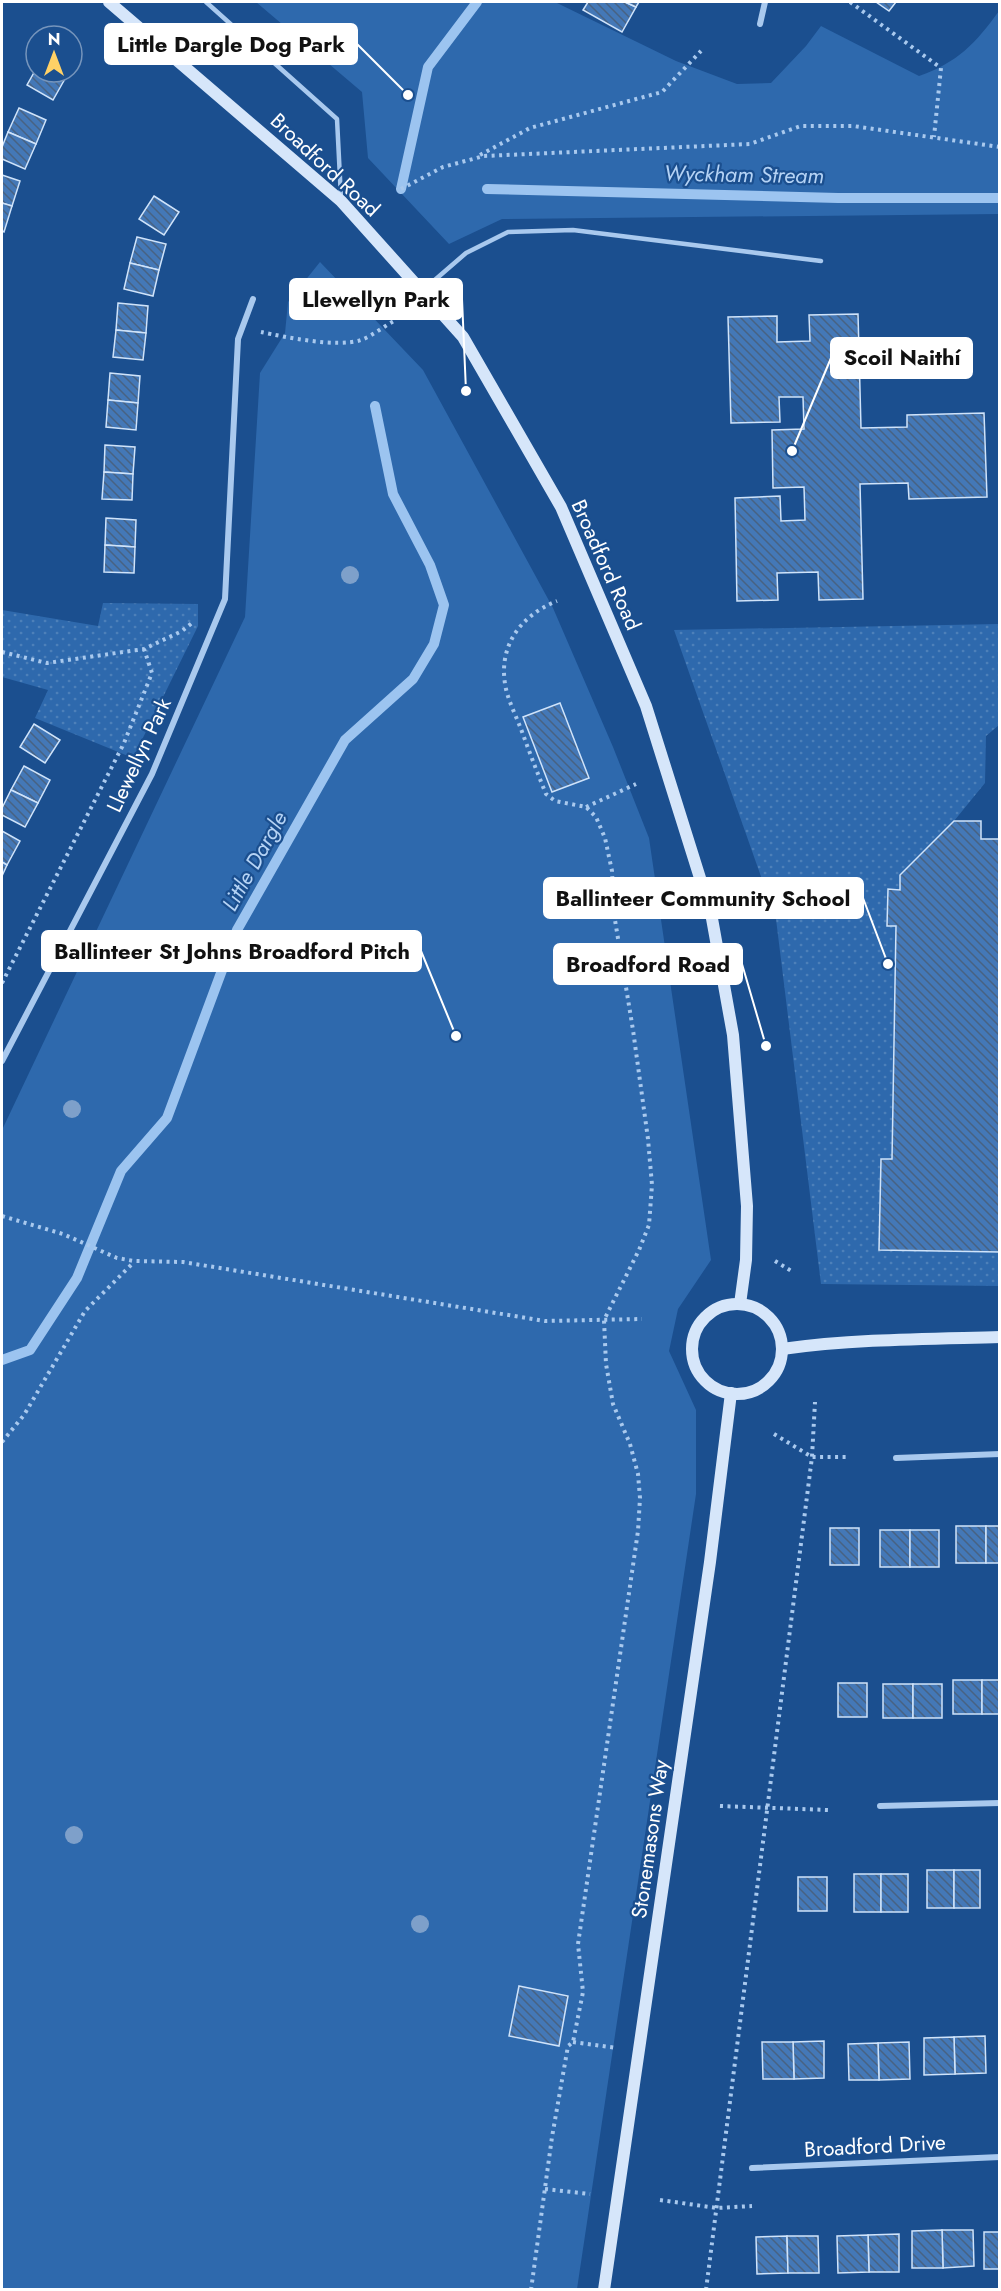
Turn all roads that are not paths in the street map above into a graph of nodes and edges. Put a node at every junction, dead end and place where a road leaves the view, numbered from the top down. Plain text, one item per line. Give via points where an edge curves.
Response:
1 (109, 2) edge
2 (206, 2) edge
3 (765, 2) edge
4 (760, 24) dead end
5 (341, 201) junction
6 (821, 261) dead end
7 (422, 291) junction
8 (253, 300) dead end
9 (2, 1060) edge
10 (740, 1304) junction
11 (999, 1337) edge
12 (782, 1349) junction
13 (731, 1393) junction
14 (999, 1454) edge
15 (896, 1458) dead end
16 (999, 1803) edge
17 (880, 1806) dead end
18 (999, 2157) edge
19 (752, 2168) dead end
20 (604, 2289) edge

1 - 5 street, Broadford Road
2 - 5 lane via 337,119
3 - 4 street
5 - 7 street, Broadford Road
6 - 7 lane via 573,230 508,232 466,253
7 - 10 street, Broadford Road via 463,337 561,507 650,717 711,912 733,1035 747,1206
8 - 9 street, Llewellyn Park via 238,339 225,599 152,774
10 - 12 street via 754,1306 775,1323
10 - 13 street via 726,1305 703,1319 692,1344 693,1358 702,1376 718,1389
11 - 12 street via 818,1344
12 - 13 street via 772,1378 746,1393
13 - 20 street, Stonemasons Way
14 - 15 street
16 - 17 street
18 - 19 street, Broadford Drive

